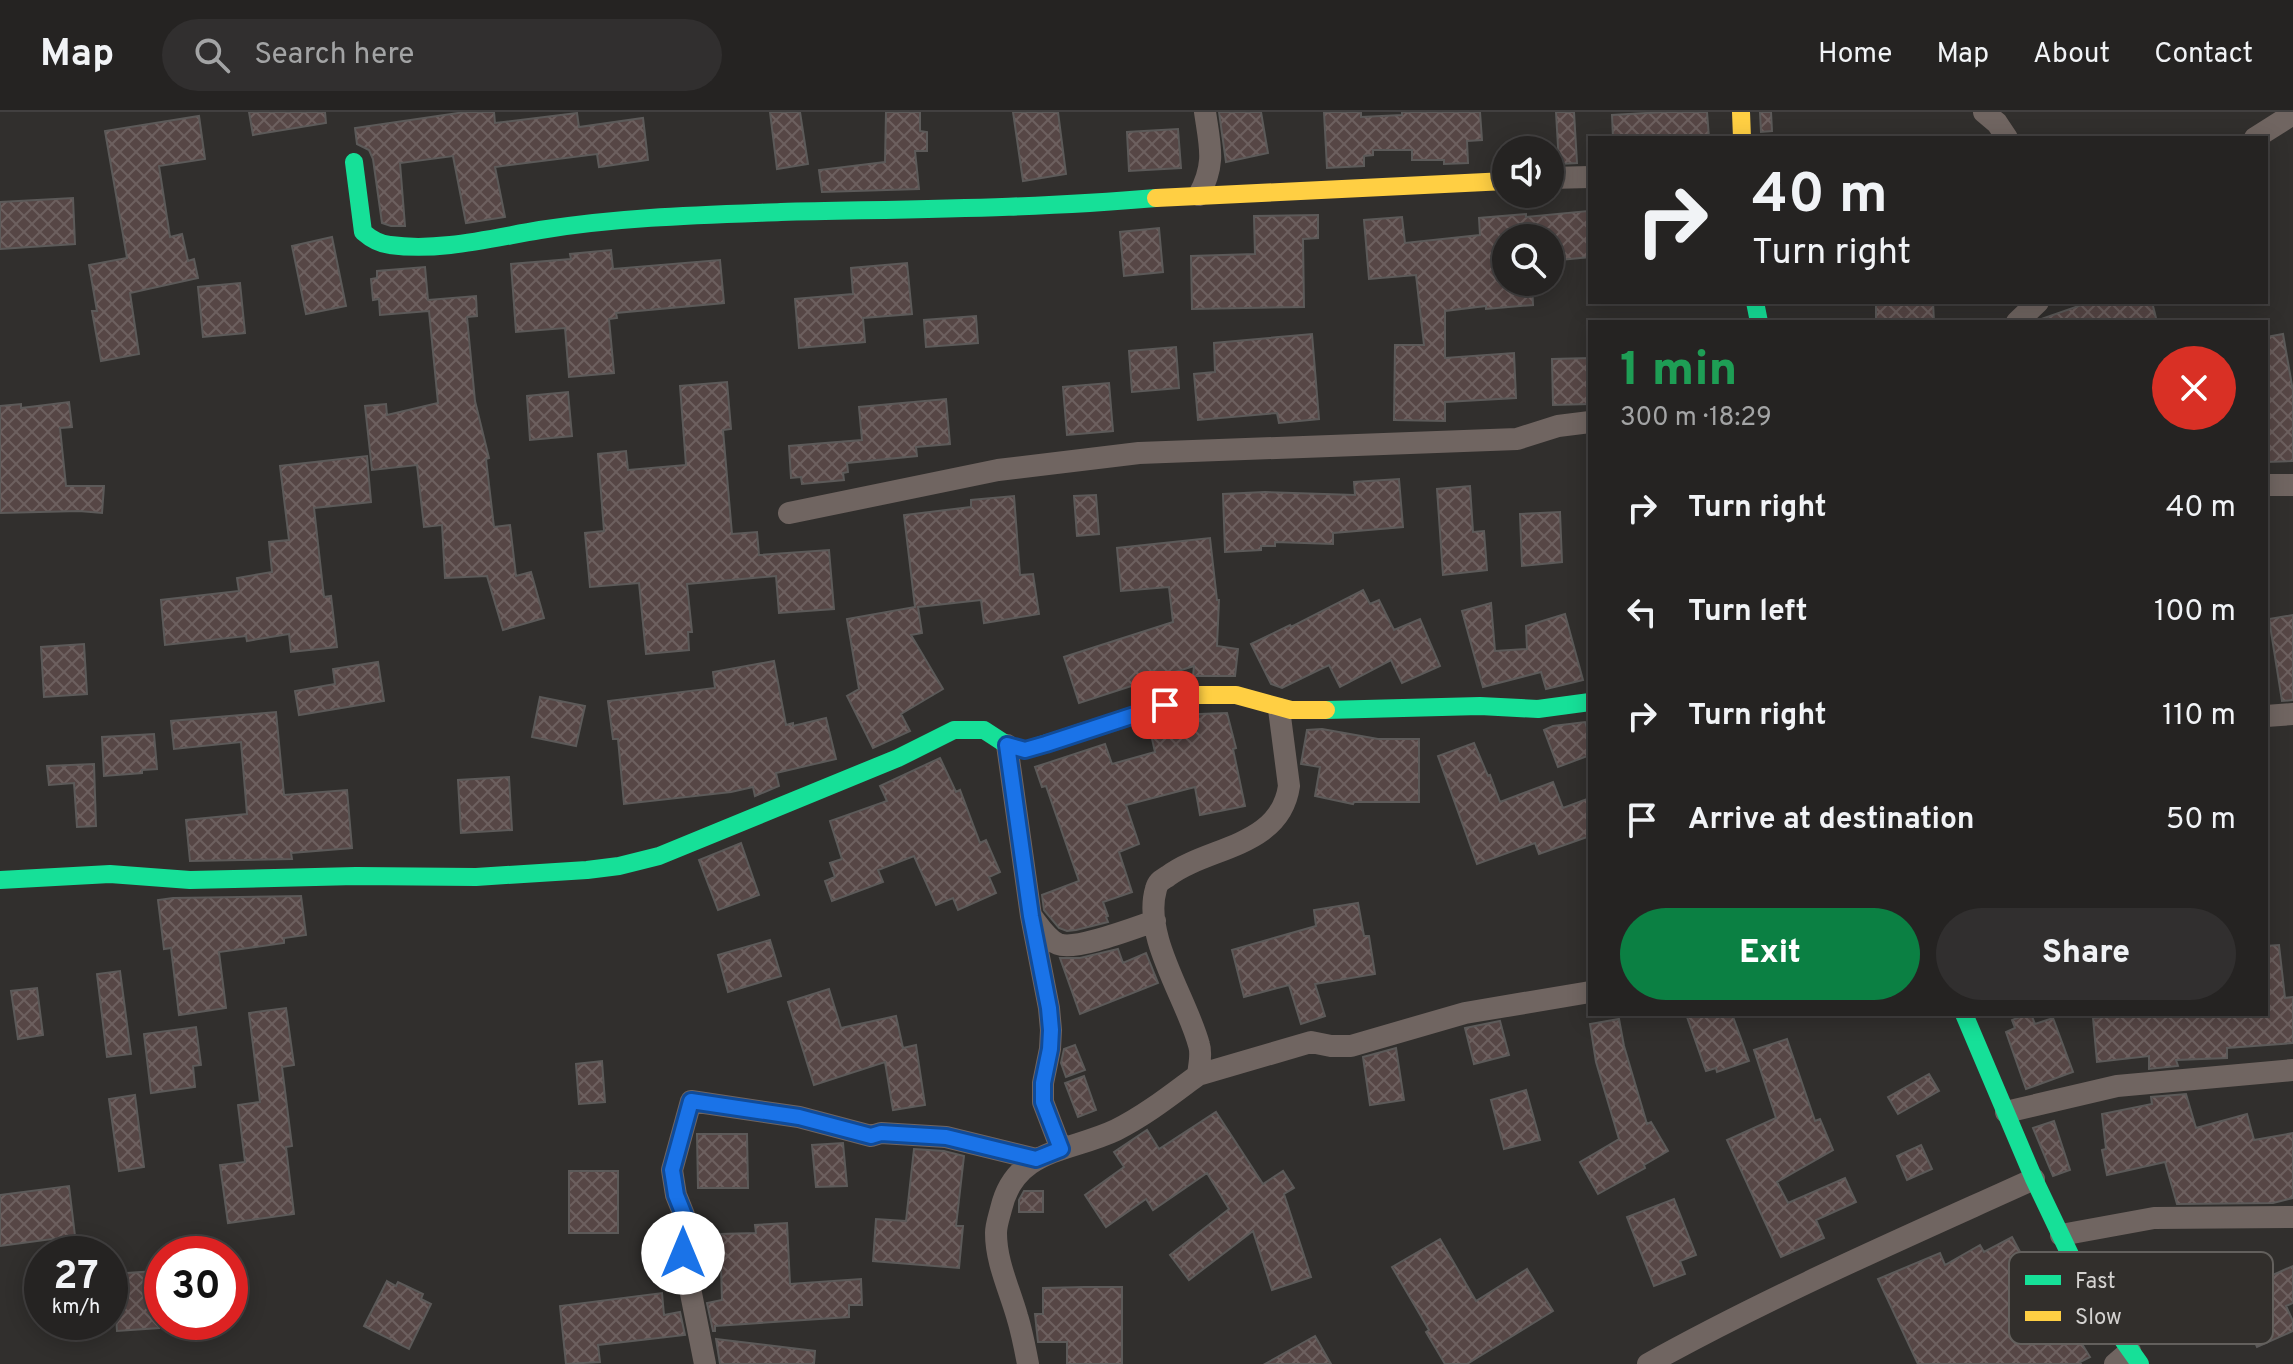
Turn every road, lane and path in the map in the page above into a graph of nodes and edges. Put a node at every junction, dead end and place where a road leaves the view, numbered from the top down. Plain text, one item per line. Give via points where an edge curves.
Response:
1 (1205, 112) edge
2 (1741, 112) edge
3 (1984, 112) edge
4 (2293, 114) edge
5 (1742, 136) edge
6 (2006, 136) edge
7 (2258, 136) edge
8 (354, 162) dead end
9 (1588, 177) edge
10 (1564, 178) edge
11 (1492, 182) edge
12 (1199, 195) junction
13 (2036, 304) edge
14 (2019, 320) edge
15 (1588, 422) edge
16 (2268, 485) edge
17 (2293, 485) edge
18 (789, 513) dead end
19 (1588, 702) edge
20 (1279, 709) junction
21 (2293, 714) edge
22 (2268, 716) edge
23 (1007, 745) junction
24 (0, 880) edge
25 (1031, 916) junction
26 (1155, 921) junction
27 (1588, 992) edge
28 (1965, 1016) edge
29 (2293, 1070) edge
30 (1198, 1075) junction
31 (2006, 1112) junction
32 (1061, 1149) junction
33 (1036, 1159) junction
34 (2034, 1179) junction
35 (2293, 1217) edge
36 (2061, 1235) junction
37 (2069, 1252) edge
38 (705, 1364) edge
39 (1028, 1364) edge
40 (1648, 1364) edge

1 - 12 street via 1211,154 1209,177
2 - 5 street
3 - 6 street
4 - 7 street
8 - 12 street via 363,232 388,245 460,243 578,224 687,215 1080,206
9 - 10 street
11 - 12 street
13 - 14 street
15 - 18 street via 1517,439 1139,453 998,470
16 - 17 street
19 - 20 street via 1529,709
20 - 23 street via 1242,696 1195,695 1025,750
20 - 26 street via 1289,786 1281,812 1252,837 1177,869 1158,883 1152,904
21 - 22 street
23 - 24 street via 984,730 954,730 659,856 619,866 476,877 190,880 110,874
23 - 25 street
25 - 26 street via 1058,944 1075,946
25 - 32 street via 1051,1030 1043,1102
26 - 30 street via 1200,1048
27 - 30 street via 1465,1013 1351,1046 1311,1042
28 - 31 street
29 - 31 street via 2117,1086
30 - 32 street via 1114,1131
31 - 34 street
32 - 33 street
33 - 38 street via 946,1137 871,1136 799,1117 691,1101 672,1170 684,1215 683,1253
33 - 39 street via 1009,1188 996,1230
34 - 36 street
34 - 40 street via 1868,1254
35 - 36 street via 2154,1218
36 - 37 street

